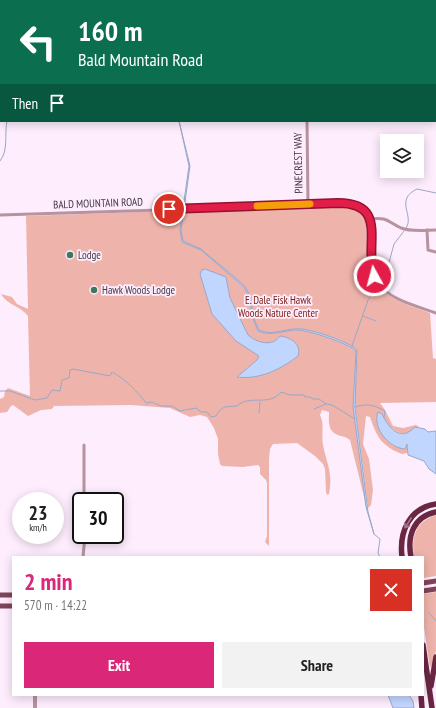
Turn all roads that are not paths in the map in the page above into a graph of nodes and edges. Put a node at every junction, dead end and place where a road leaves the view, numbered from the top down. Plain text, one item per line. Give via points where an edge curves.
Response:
1 (307, 122) edge
2 (308, 204) junction
3 (0, 215) edge
4 (369, 219) junction
5 (427, 230) junction
6 (436, 230) edge
7 (436, 252) edge
8 (436, 313) edge
9 (84, 445) dead end
10 (84, 492) edge
11 (436, 504) edge
12 (436, 512) edge
13 (84, 544) edge
14 (83, 556) edge
15 (402, 556) edge
16 (410, 556) edge
17 (436, 581) edge
18 (424, 583) edge
19 (436, 589) edge
20 (424, 591) edge
21 (12, 595) edge
22 (0, 596) edge
23 (0, 606) edge
24 (12, 606) edge
25 (424, 652) edge
26 (436, 657) edge
27 (35, 696) edge
28 (420, 696) edge
29 (430, 696) junction
30 (35, 708) edge
31 (422, 708) edge
32 (432, 708) edge

1 - 2 street, PINECREST WAY
2 - 3 street, BALD MOUNTAIN ROAD
2 - 4 street, BALD MOUNTAIN ROAD via 355,204 366,211
4 - 5 street via 382,218 402,228
4 - 8 street via 372,270 377,282 396,297
5 - 6 street
5 - 7 street via 428,250
9 - 10 street
11 -> 15 highway via 418,511 406,523 402,537
12 - 16 highway via 421,519 414,527 409,541
13 - 14 street
17 - 18 main road
19 - 20 main road
21 - 22 main road
23 - 24 main road
25 - 29 highway
26 - 29 highway
27 - 30 street
28 - 31 highway
29 - 32 highway

